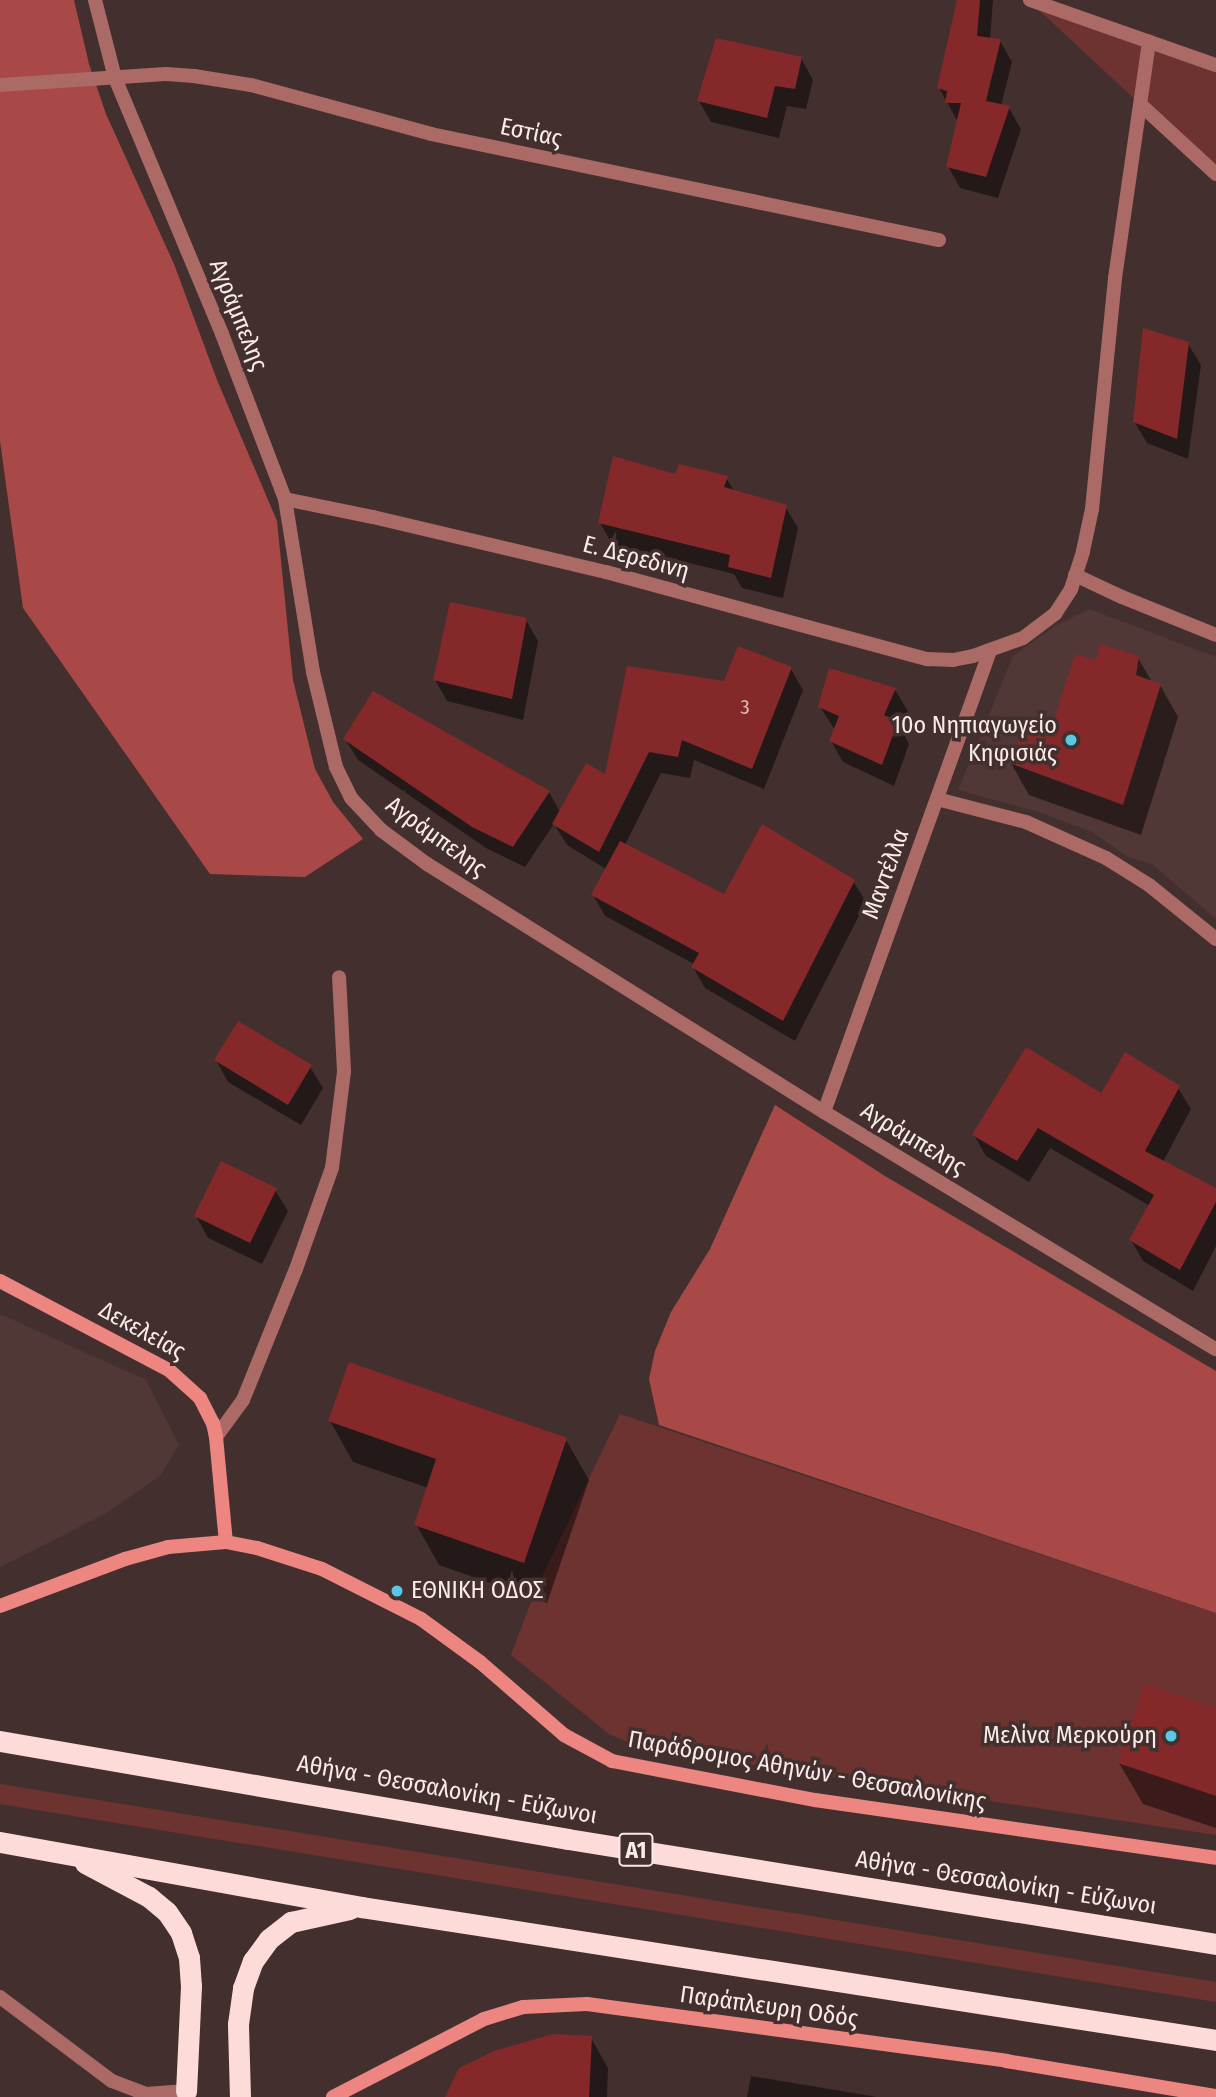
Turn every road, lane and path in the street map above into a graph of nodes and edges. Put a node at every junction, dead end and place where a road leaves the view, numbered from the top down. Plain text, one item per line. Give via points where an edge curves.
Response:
1 (95, 0) edge
2 (1030, 0) edge
3 (1149, 41) junction
4 (1216, 65) edge
5 (115, 78) junction
6 (0, 85) edge
7 (1141, 105) junction
8 (1216, 174) edge
9 (939, 240) dead end
10 (285, 499) junction
11 (1076, 575) junction
12 (1216, 635) edge
13 (990, 652) junction
14 (937, 799) junction
15 (1216, 939) edge
16 (339, 978) dead end
17 (824, 1112) junction
18 (0, 1281) edge
19 (1216, 1349) edge
20 (216, 1437) junction
21 (226, 1542) junction
22 (0, 1606) edge
23 (0, 1741) edge
24 (0, 1842) edge
25 (64, 1852) junction
26 (1216, 1858) edge
27 (362, 1907) junction
28 (1216, 1944) edge
29 (0, 1997) edge
30 (1216, 2040) edge
31 (186, 2094) edge
32 (1216, 2096) edge
33 (240, 2097) edge
34 (333, 2097) edge

1 - 5 street, Αγράμπελης
2 - 3 street
3 - 4 street
3 - 7 street, Ε. Δερεδινη
5 - 6 street, Εστίας
5 - 9 street, Εστίας via 181,75 251,85 431,135
5 - 10 street, Αγράμπελης
7 - 8 street
7 - 11 street, Ε. Δερεδινη via 1115,278 1092,509
10 - 13 street, Ε. Δερεδινη via 606,572 905,654 940,661
10 - 17 street, Αγράμπελης via 313,672 336,767 351,798 381,830 427,864
11 - 12 street
11 - 13 street, Ε. Δερεδινη via 1046,624
13 - 14 street, Μαντέλλα
14 - 15 street via 1026,822 1106,858 1149,885
14 - 17 street, Μαντέλλα
16 - 20 street via 344,1071 332,1168 243,1400
17 - 19 street, Αγράμπελης
18 - 20 main road, Δεκελείας via 169,1370 200,1398
20 - 21 main road, Δεκελείας
21 - 22 main road, Παράδρομος Αθηνών - Θεσσαλονίκης via 168,1547 125,1559
21 - 26 main road, Παράδρομος Αθηνών - Θεσσαλονίκης via 322,1569 421,1619 480,1662 564,1735 612,1761 815,1800
23 - 28 highway, Αθήνα - Θεσσαλονίκη - Εύζωνοι / Α1
24 - 25 highway
25 - 27 highway
25 - 31 highway via 149,1897 167,1912 181,1934 191,1986
27 - 30 highway
27 - 33 highway via 291,1922 269,1939 253,1961 238,2024
29 - 31 street via 112,2081 146,2094
32 - 34 main road, Παράπλευρη Οδός via 587,2004 523,2007 484,2019

